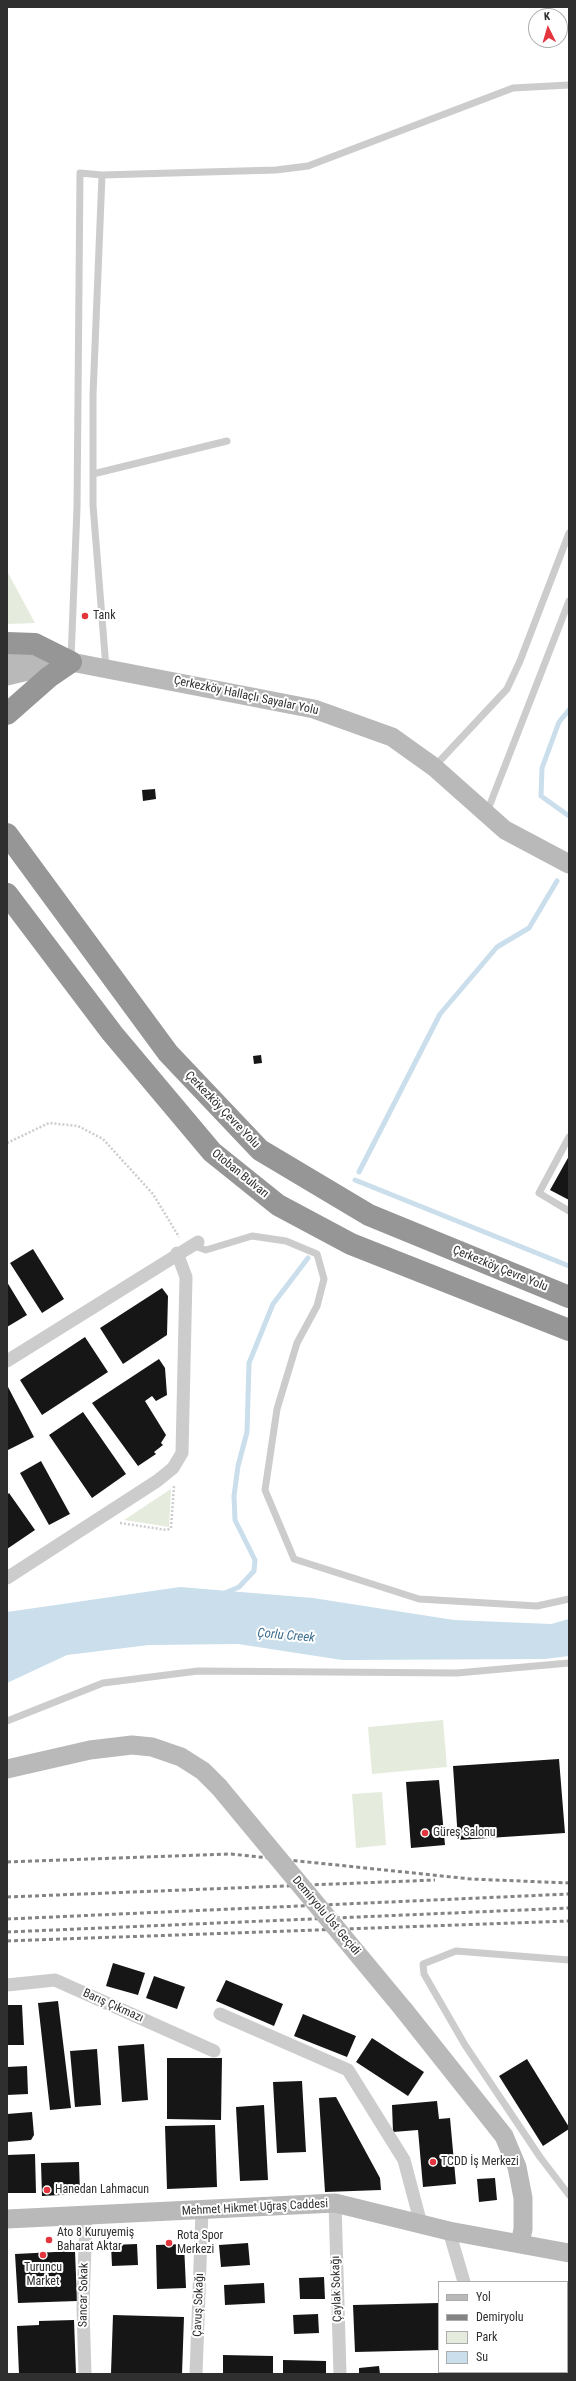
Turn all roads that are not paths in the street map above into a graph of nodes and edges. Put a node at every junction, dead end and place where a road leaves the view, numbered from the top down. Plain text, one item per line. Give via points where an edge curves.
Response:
1 (569, 85) edge
2 (102, 175) junction
3 (227, 440) dead end
4 (93, 474) junction
5 (569, 533) edge
6 (569, 601) edge
7 (7, 643) edge
8 (7, 662) edge
9 (71, 662) junction
10 (106, 669) junction
11 (7, 676) edge
12 (7, 714) edge
13 (434, 767) junction
14 (486, 814) junction
15 (7, 816) edge
16 (7, 834) edge
17 (22, 852) junction
18 (569, 864) edge
19 (7, 894) edge
20 (569, 1137) edge
21 (569, 1211) edge
22 (188, 1247) junction
23 (569, 1297) edge
24 (569, 1330) edge
25 (7, 1361) edge
26 (7, 1578) edge
27 (569, 1599) edge
28 (569, 1663) edge
29 (7, 1721) edge
30 (7, 1769) edge
31 (569, 1960) edge
32 (7, 1986) edge
33 (220, 2014) dead end
34 (214, 2052) dead end
35 (569, 2195) edge
36 (335, 2203) junction
37 (202, 2211) junction
38 (86, 2215) junction
39 (7, 2219) edge
40 (421, 2224) junction
41 (449, 2231) junction
42 (520, 2244) junction
43 (569, 2253) edge
44 (464, 2281) edge
45 (86, 2374) edge
46 (196, 2374) edge
47 (340, 2374) edge

1 - 2 lane via 513,88 308,166 276,170
2 - 4 lane via 93,395
2 - 9 lane via 80,173 77,508
3 - 4 lane
4 - 10 lane via 93,505
5 - 13 lane via 520,661 507,688
6 - 14 lane
7 - 9 highway via 35,644
8 - 9 main road, Çerkezköy Hallaçlı Sayalar Yolu via 30,657
9 - 10 main road, Çerkezköy Hallaçlı Sayalar Yolu
9 - 11 main road
9 - 12 highway via 49,677
10 - 13 main road, Çerkezköy Hallaçlı Sayalar Yolu via 314,709 392,737
13 - 14 main road, Çerkezköy Hallaçlı Sayalar Yolu
14 - 18 main road, Çerkezköy Hallaçlı Sayalar Yolu via 505,830
15 - 17 highway
16 - 17 highway, Çerkezköy Çevre Yolu
17 - 23 highway, Çerkezköy Çevre Yolu via 168,1053 260,1150 370,1215
19 - 24 highway, Otoban Bulvarı via 112,1033 212,1152 278,1205 351,1244
20 - 21 lane via 539,1193
22 - 25 street
22 - 26 street via 182,1453 173,1468 157,1481
22 - 27 lane via 206,1250 252,1236 286,1241 317,1254 324,1279 317,1306 297,1343 277,1409 265,1490 294,1559 419,1599 537,1606
28 - 29 lane via 457,1673 198,1671 103,1683
30 - 42 main road, Demiryolu Üst Geçidi, bridge via 90,1750 132,1745 152,1747 181,1757 203,1771 404,2010 504,2136 517,2167 524,2198
31 - 35 lane via 456,1951 423,1964 424,1974 465,2045 540,2157
32 - 34 street, Barış Çıkmazı via 54,1980
33 - 40 street via 348,2070 404,2160
36 - 37 main road, Mehmet Hikmet Uğraş Caddesi
36 - 40 main road, Mehmet Hikmet Uğraş Caddesi
36 - 47 street, Çaylak Sokağı
37 - 38 main road, Mehmet Hikmet Uğraş Caddesi
37 - 46 street, Çavuş Sokağı
38 - 39 main road, Mehmet Hikmet Uğraş Caddesi
38 - 45 street, Sancar Sokak via 83,2308
40 - 41 main road, Mehmet Hikmet Uğraş Caddesi
41 - 42 main road, Mehmet Hikmet Uğraş Caddesi
41 - 44 street
42 - 43 main road, Mehmet Hikmet Uğraş Caddesi

